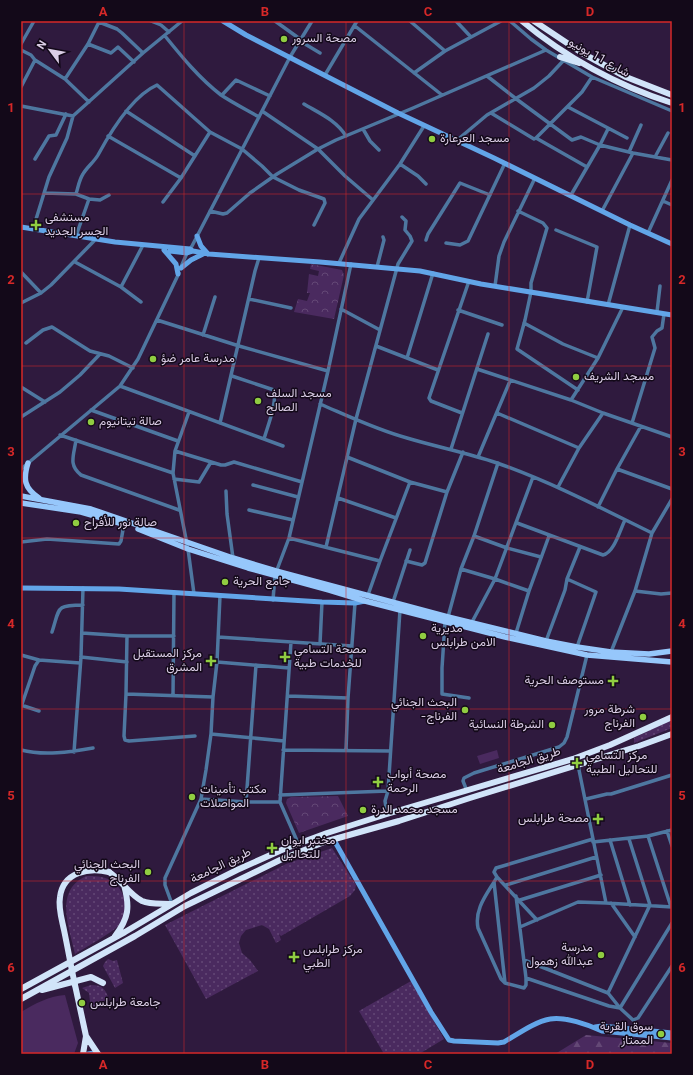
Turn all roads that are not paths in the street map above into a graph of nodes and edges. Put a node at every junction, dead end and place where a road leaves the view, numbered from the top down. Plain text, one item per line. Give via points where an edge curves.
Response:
1 (34, 21) edge
2 (98, 21) edge
3 (151, 21) edge
4 (182, 21) edge
5 (223, 21) edge
6 (275, 21) edge
7 (312, 21) edge
8 (357, 21) edge
9 (410, 21) edge
10 (456, 21) edge
11 (501, 21) edge
12 (510, 21) edge
13 (522, 21) edge
14 (534, 21) edge
15 (355, 26) junction
16 (169, 32) junction
17 (164, 36) junction
18 (471, 36) junction
19 (300, 40) junction
20 (21, 44) edge
21 (88, 44) junction
22 (21, 50) edge
23 (546, 50) junction
24 (445, 51) junction
25 (143, 53) junction
26 (320, 53) dead end
27 (290, 57) junction
28 (562, 59) junction
29 (35, 60) junction
30 (134, 62) junction
31 (590, 66) junction
32 (414, 73) junction
33 (325, 75) junction
34 (487, 76) junction
35 (592, 77) junction
36 (65, 79) junction
37 (21, 87) edge
38 (442, 94) junction
39 (222, 95) junction
40 (672, 95) edge
41 (270, 96) junction
42 (515, 98) junction
43 (89, 102) junction
44 (672, 103) edge
45 (304, 104) dead end
46 (21, 106) edge
47 (568, 106) junction
48 (126, 111) junction
49 (262, 111) junction
50 (672, 111) edge
51 (491, 112) junction
52 (66, 114) junction
53 (398, 114) junction
54 (73, 116) junction
55 (259, 117) junction
56 (550, 124) junction
57 (641, 125) dead end
58 (424, 126) junction
59 (363, 129) junction
60 (608, 129) junction
61 (210, 132) junction
62 (668, 133) dead end
63 (108, 136) junction
64 (346, 136) junction
65 (536, 138) junction
66 (627, 138) dead end
67 (456, 141) junction
68 (600, 145) junction
69 (242, 149) junction
70 (318, 149) junction
71 (379, 150) dead end
72 (631, 153) junction
73 (195, 156) junction
74 (655, 157) junction
75 (35, 159) dead end
76 (672, 160) edge
77 (505, 163) junction
78 (400, 164) junction
79 (587, 167) junction
80 (273, 177) junction
81 (181, 178) junction
82 (535, 178) junction
83 (672, 180) edge
84 (426, 184) dead end
85 (44, 193) junction
86 (76, 194) junction
87 (108, 194) dead end
88 (490, 195) junction
89 (571, 195) junction
90 (89, 199) junction
91 (373, 200) junction
92 (663, 201) junction
93 (163, 202) dead end
94 (672, 206) edge
95 (518, 210) junction
96 (210, 211) junction
97 (602, 211) junction
98 (402, 217) dead end
99 (314, 225) dead end
100 (630, 225) junction
101 (21, 228) edge
102 (33, 229) junction
103 (556, 230) dead end
104 (648, 233) junction
105 (58, 234) junction
106 (76, 236) junction
107 (197, 236) junction
108 (383, 237) dead end
109 (426, 240) dead end
110 (94, 241) junction
111 (446, 243) dead end
112 (672, 244) edge
113 (142, 248) junction
114 (164, 250) junction
115 (190, 251) junction
116 (206, 254) junction
117 (259, 258) junction
118 (75, 262) junction
119 (339, 263) junction
120 (350, 264) junction
121 (377, 267) junction
122 (181, 268) junction
123 (397, 269) junction
124 (21, 272) edge
125 (178, 274) junction
126 (433, 274) junction
127 (469, 281) junction
128 (495, 286) junction
129 (660, 286) dead end
130 (121, 287) junction
131 (41, 292) junction
132 (531, 292) junction
133 (215, 297) dead end
134 (249, 299) junction
135 (141, 302) dead end
136 (587, 302) junction
137 (21, 303) edge
138 (608, 305) junction
139 (624, 306) junction
140 (291, 308) dead end
141 (341, 309) junction
142 (458, 310) junction
143 (657, 312) junction
144 (664, 314) junction
145 (672, 315) edge
146 (157, 320) junction
147 (524, 323) junction
148 (502, 325) dead end
149 (380, 330) junction
150 (488, 334) dead end
151 (202, 335) junction
152 (26, 343) dead end
153 (238, 346) junction
154 (376, 346) junction
155 (100, 354) junction
156 (407, 358) junction
157 (598, 358) junction
158 (133, 368) junction
159 (477, 369) junction
160 (438, 370) junction
161 (328, 371) junction
162 (232, 376) junction
163 (510, 381) junction
164 (120, 386) junction
165 (21, 387) edge
166 (578, 390) junction
167 (571, 400) junction
168 (45, 402) junction
169 (320, 404) junction
170 (91, 410) junction
171 (189, 412) junction
172 (462, 413) junction
173 (497, 413) junction
174 (603, 413) junction
175 (21, 417) edge
176 (356, 419) junction
177 (220, 423) junction
178 (632, 423) junction
179 (641, 426) junction
180 (60, 435) junction
181 (672, 437) edge
182 (264, 439) junction
183 (76, 440) junction
184 (178, 441) junction
185 (283, 446) dead end
186 (579, 448) junction
187 (451, 449) junction
188 (175, 451) junction
189 (463, 452) junction
190 (347, 457) junction
191 (478, 457) junction
192 (211, 462) junction
193 (28, 463) junction
194 (498, 463) junction
195 (21, 469) edge
196 (617, 469) junction
197 (173, 473) junction
198 (533, 477) junction
199 (174, 479) junction
200 (302, 482) junction
201 (410, 482) junction
202 (252, 485) dead end
203 (558, 487) junction
204 (672, 489) edge
205 (226, 491) dead end
206 (447, 492) junction
207 (21, 496) edge
208 (298, 497) junction
209 (338, 498) junction
210 (41, 499) junction
211 (672, 499) edge
212 (21, 503) edge
213 (598, 507) junction
214 (179, 510) junction
215 (249, 510) dead end
216 (396, 518) junction
217 (293, 520) junction
218 (625, 520) junction
219 (517, 523) junction
220 (124, 524) junction
221 (652, 533) junction
222 (474, 536) junction
223 (549, 536) junction
224 (289, 538) junction
225 (21, 542) edge
226 (187, 542) junction
227 (326, 547) junction
228 (580, 547) junction
229 (506, 548) junction
230 (188, 549) junction
231 (410, 550) dead end
232 (541, 557) junction
233 (233, 558) junction
234 (380, 561) junction
235 (406, 561) junction
236 (461, 569) junction
237 (266, 570) junction
238 (276, 573) junction
239 (495, 579) junction
240 (567, 579) junction
241 (21, 588) edge
242 (83, 588) junction
243 (529, 591) junction
244 (635, 591) junction
245 (174, 592) junction
246 (672, 592) edge
247 (194, 594) junction
248 (220, 596) junction
249 (366, 598) junction
250 (273, 600) junction
251 (322, 602) junction
252 (393, 602) junction
253 (355, 603) junction
254 (83, 605) junction
255 (400, 610) junction
256 (446, 619) junction
257 (472, 622) junction
258 (52, 632) dead end
259 (516, 633) junction
260 (82, 634) junction
261 (127, 636) junction
262 (174, 636) junction
263 (218, 637) junction
264 (546, 641) junction
265 (291, 642) junction
266 (320, 644) junction
267 (352, 646) junction
268 (577, 648) junction
269 (672, 651) edge
270 (611, 652) junction
271 (21, 655) edge
272 (587, 655) junction
273 (81, 658) junction
274 (39, 660) junction
275 (127, 662) junction
276 (217, 662) junction
277 (672, 662) edge
278 (80, 663) junction
279 (256, 665) junction
280 (289, 668) junction
281 (126, 694) junction
282 (174, 696) junction
283 (288, 696) junction
284 (213, 697) junction
285 (348, 698) junction
286 (469, 698) dead end
287 (21, 705) edge
288 (39, 710) dead end
289 (672, 717) edge
290 (211, 734) junction
291 (672, 734) edge
292 (195, 736) dead end
293 (250, 738) junction
294 (284, 740) junction
295 (93, 748) dead end
296 (21, 750) edge
297 (283, 750) junction
298 (346, 750) junction
299 (390, 751) junction
300 (74, 752) junction
301 (578, 764) junction
302 (672, 775) edge
303 (388, 791) junction
304 (467, 791) junction
305 (280, 794) junction
306 (201, 799) junction
307 (586, 799) junction
308 (246, 802) junction
309 (280, 802) junction
310 (386, 814) junction
311 (672, 830) edge
312 (667, 831) junction
313 (648, 836) junction
314 (628, 839) junction
315 (334, 840) junction
316 (593, 840) junction
317 (610, 840) junction
318 (298, 843) junction
319 (672, 846) edge
320 (596, 857) junction
321 (601, 875) junction
322 (498, 877) junction
323 (494, 882) junction
324 (123, 884) junction
325 (506, 885) junction
326 (516, 896) junction
327 (520, 900) junction
328 (606, 903) junction
329 (611, 903) junction
330 (172, 904) junction
331 (630, 905) junction
332 (650, 905) junction
333 (672, 907) edge
334 (537, 920) junction
335 (672, 923) edge
336 (520, 927) junction
337 (635, 937) junction
338 (113, 939) junction
339 (524, 960) junction
340 (672, 966) edge
341 (526, 978) junction
342 (103, 983) dead end
343 (505, 983) junction
344 (21, 989) edge
345 (35, 992) junction
346 (608, 993) junction
347 (21, 999) edge
348 (620, 1008) junction
349 (595, 1027) junction
350 (672, 1033) edge
351 (86, 1036) junction
352 (672, 1039) edge
353 (83, 1054) edge
354 (88, 1054) edge
355 (99, 1054) edge

1 - 20 street
2 - 21 street
2 - 25 street via 122,33
3 - 16 street
4 - 16 street
5 - 27 main road
6 - 19 street
7 - 19 street
8 - 15 street
9 - 24 street
10 - 18 street
11 - 18 street
12 - 23 street
13 - 31 highway, شارع 11 يونيو via 554,45
14 - 40 highway, شارع 11 يونيو via 582,53 620,74
15 - 32 street
15 - 33 street
16 - 17 street
17 - 25 street
17 - 39 street via 194,70
18 - 24 street
19 - 26 street
19 - 27 street
21 - 30 street via 111,54 118,47
21 - 36 street
22 - 29 street
23 - 28 street
23 - 34 street
24 - 32 street
25 - 30 street
27 - 33 main road
27 - 41 street
28 - 31 highway
28 - 35 street
28 - 42 street via 549,76
29 - 36 street
29 - 37 street
30 - 43 street
31 - 44 highway, شارع 11 يونيو via 631,88
32 - 38 street
33 - 53 main road
34 - 38 street
34 - 42 street
35 - 47 street
35 - 50 street
36 - 43 street
38 - 53 street
39 - 41 street via 236,80
39 - 55 street
41 - 49 street
42 - 51 street
42 - 56 street
43 - 54 street
45 - 64 street via 334,122
46 - 52 street
47 - 56 street
47 - 60 street
48 - 61 street via 157,85
48 - 63 street
48 - 73 street
49 - 55 street
49 - 70 street
51 - 65 street
51 - 67 street
52 - 54 street
52 - 75 street via 56,135 49,136
53 - 58 main road
53 - 59 street
54 - 85 street
55 - 69 street
56 - 65 street
56 - 68 street via 574,140 582,137
57 - 72 street
58 - 67 main road
58 - 78 street
59 - 64 street
59 - 71 street
60 - 66 street
60 - 68 street
61 - 69 street
61 - 73 street
62 - 74 street
63 - 81 street
63 - 86 street via 94,161 83,174
64 - 70 street
65 - 79 street
67 - 77 main road
68 - 72 street
68 - 79 street
69 - 80 street
69 - 96 street
70 - 80 street
70 - 91 street
72 - 74 street
72 - 97 street
73 - 81 street
74 - 76 street
77 - 82 main road
77 - 88 street
78 - 84 street
78 - 91 street
79 - 89 street
80 - 96 street via 227,213
80 - 99 street via 324,200 325,203
81 - 93 street
82 - 89 main road
82 - 95 street
83 - 92 street
85 - 86 street
85 - 102 street
86 - 90 street
87 - 90 street via 100,200
88 - 109 street via 460,183
88 - 111 street via 468,241 460,245
89 - 97 main road
90 - 106 street
91 - 119 street via 353,229
92 - 94 street
92 - 104 street
95 - 128 street via 501,249
95 - 132 street via 543,223 547,228 531,283
96 - 107 street
97 - 100 main road
98 - 123 street via 406,221 405,230 412,240
100 - 104 main road
100 - 138 street
101 - 102 main road
101 - 105 main road
102 - 105 main road
103 - 136 street via 597,247
104 - 112 main road
105 - 106 main road
105 - 110 main road
106 - 115 main road
107 - 115 street
107 - 116 main road
108 - 121 street
110 - 113 main road
110 - 118 street
113 - 114 main road
113 - 130 street
114 - 115 main road
114 - 125 main road via 176,264
115 - 116 main road
115 - 122 street
116 - 117 main road
116 - 122 main road via 191,260
117 - 119 main road
117 - 134 street
118 - 130 street
118 - 131 street
119 - 120 main road
120 - 121 main road
120 - 141 street
121 - 123 main road
122 - 125 street
123 - 126 main road
123 - 149 street
124 - 131 street
125 - 146 street
126 - 127 main road
126 - 156 street
127 - 128 main road
127 - 142 street
128 - 132 main road
129 - 143 street
130 - 135 street
131 - 137 street
132 - 136 main road
132 - 147 street
133 - 151 street
134 - 140 street
134 - 153 street
136 - 138 main road
138 - 139 main road
139 - 143 main road
139 - 157 street
141 - 149 street
141 - 161 street
142 - 148 street
142 - 160 street
143 - 144 main road
144 - 145 main road
144 - 178 street via 662,328 652,338 655,348
146 - 151 street
146 - 158 street
147 - 157 street
147 - 166 street via 518,350
149 - 154 street
150 - 159 street
151 - 153 street
152 - 155 street via 43,330 52,327 90,351
153 - 161 street
153 - 162 street
154 - 156 street
154 - 176 street
155 - 158 street
155 - 168 street via 80,375
156 - 160 street
157 - 166 street
158 - 164 street
159 - 163 street
159 - 172 street
160 - 172 street via 429,399
161 - 169 street
162 - 177 street
162 - 182 street via 274,390 274,402
163 - 167 street
163 - 173 street
164 - 170 street
164 - 171 street
165 - 168 street
166 - 167 street
167 - 174 street
168 - 175 street
169 - 176 street
169 - 200 street
170 - 180 street
170 - 184 street
171 - 177 street
171 - 184 street
172 - 187 street
173 - 186 street
173 - 191 street
174 - 178 street
174 - 186 street
176 - 187 street via 406,438
176 - 190 street
177 - 182 street
178 - 179 street
179 - 181 street
179 - 196 street
180 - 183 street
180 - 193 street
182 - 185 street
183 - 197 street
183 - 214 street via 72,464 81,475
184 - 188 street
186 - 203 street
187 - 189 street
188 - 192 street
188 - 197 street
189 - 191 street
189 - 206 street
190 - 201 street
190 - 209 street
191 - 194 street
192 - 199 street via 199,482
192 - 200 street via 225,465 234,462
193 - 195 street
193 - 210 main road via 25,474 28,489
194 - 198 street
194 - 222 street
196 - 204 street
196 - 213 street
197 - 199 street
198 - 203 street
198 - 219 street
199 - 214 street
200 - 208 street
201 - 206 street
201 - 216 street
202 - 208 street
203 - 213 street
205 - 233 street
206 - 235 street via 425,563 422,565
207 - 210 main road
208 - 217 street
209 - 216 street
209 - 227 street
210 - 226 main road via 91,509
211 - 221 street
212 - 220 main road via 86,513
213 - 218 street
214 - 226 street
215 - 217 street
216 - 234 street
217 - 224 street
218 - 221 street
218 - 228 street via 608,554 603,555
219 - 223 street
219 - 229 street
220 - 225 street via 119,544 48,539
220 - 230 main road
221 - 244 street
222 - 229 street
222 - 236 street
223 - 228 street
223 - 232 street
224 - 227 street
224 - 238 street
226 - 230 street
226 - 233 main road
227 - 234 street
228 - 240 street
229 - 232 street
229 - 239 street
230 - 237 main road
230 - 247 street
231 - 235 street
232 - 243 street
233 - 237 main road
234 - 249 street
235 - 252 street
236 - 239 street
236 - 256 street
237 - 238 main road
238 - 249 main road
238 - 250 street
239 - 243 street
239 - 257 street
240 - 264 street
240 - 268 street via 596,592
241 - 242 main road
242 - 245 main road
242 - 254 street
243 - 259 street
244 - 246 street via 661,594
244 - 270 street
245 - 247 main road
245 - 262 street
247 - 248 main road
248 - 250 main road
248 - 263 street
249 - 252 main road
249 - 253 main road
249 - 255 main road
250 - 251 main road
251 - 253 main road
251 - 266 street
252 - 256 main road
253 - 267 street
254 - 258 street via 62,607
254 - 260 street
255 - 256 main road
255 - 299 street
256 - 257 main road
256 - 272 main road via 558,650
256 - 286 street via 442,694
257 - 259 main road
259 - 264 main road
260 - 261 street
260 - 273 street
261 - 262 street
261 - 275 street
262 - 282 street
263 - 265 street
263 - 276 street
264 - 268 main road
265 - 266 street
265 - 280 street
266 - 267 street
267 - 285 street
268 - 270 main road
269 - 270 main road via 649,654
271 - 274 street
272 - 277 main road
272 - 304 street via 564,743 474,773 464,778
273 - 275 street
273 - 278 street
274 - 278 street
274 - 287 street
275 - 281 street
276 - 279 street
276 - 284 street
278 - 300 street
279 - 280 street
279 - 293 street
280 - 283 street
281 - 282 street
281 - 292 street via 125,740
282 - 284 street
283 - 285 street
283 - 294 street
284 - 290 street
285 - 298 street
287 - 288 street
289 - 304 highway, طريق الجامعة via 573,759
290 - 293 street
290 - 306 street
291 - 301 highway, طريق الجامعة
293 - 294 street
293 - 308 street
294 - 297 street
295 - 300 street
296 - 300 street via 39,753
297 - 298 street
297 - 305 street
298 - 299 street
299 - 303 street
301 - 307 street
301 - 315 highway, طريق الجامعة
302 - 307 street
303 - 305 street
303 - 310 street
304 - 310 highway, طريق الجامعة
305 - 309 street
306 - 308 street
306 - 330 street via 166,872 165,885
307 - 316 street
308 - 309 street
309 - 318 street
310 - 318 highway, طريق الجامعة
311 - 312 street
312 - 313 street
312 - 319 street
313 - 314 street
313 - 333 street
314 - 317 street
314 - 332 street
315 - 345 highway, طريق الجامعة via 280,860 185,906
315 - 349 main road via 449,1040 504,1042 550,1019
316 - 317 street
316 - 320 street
316 - 322 street via 496,868 494,872
317 - 331 street
318 - 330 highway, طريق الجامعة via 237,870
320 - 321 street
320 - 325 street
321 - 327 street
321 - 328 street
322 - 323 street
322 - 325 street
323 - 343 street
323 - 343 street via 479,906 476,922
324 - 330 highway via 142,901
324 - 338 highway via 128,912
324 - 351 highway, bridge via 109,872 82,871 67,882 60,894 60,908
325 - 326 street
326 - 327 street
326 - 336 street
327 - 334 street
328 - 329 street
328 - 334 street via 578,902
329 - 331 street
329 - 337 street
330 - 338 highway, طريق الجامعة
331 - 332 street
332 - 333 street
332 - 337 street
334 - 336 street
335 - 348 street
336 - 339 street
337 - 346 street
338 - 344 highway, طريق الجامعة
339 - 341 street
339 - 346 street
340 - 348 street via 638,1018 633,1020
341 - 343 street via 524,988
341 - 348 street
342 - 345 highway via 91,977
345 - 347 highway, طريق الجامعة
346 - 348 street
349 - 350 main road
349 - 352 main road via 602,1031
351 - 353 highway
351 - 355 highway
354 - 355 main road

